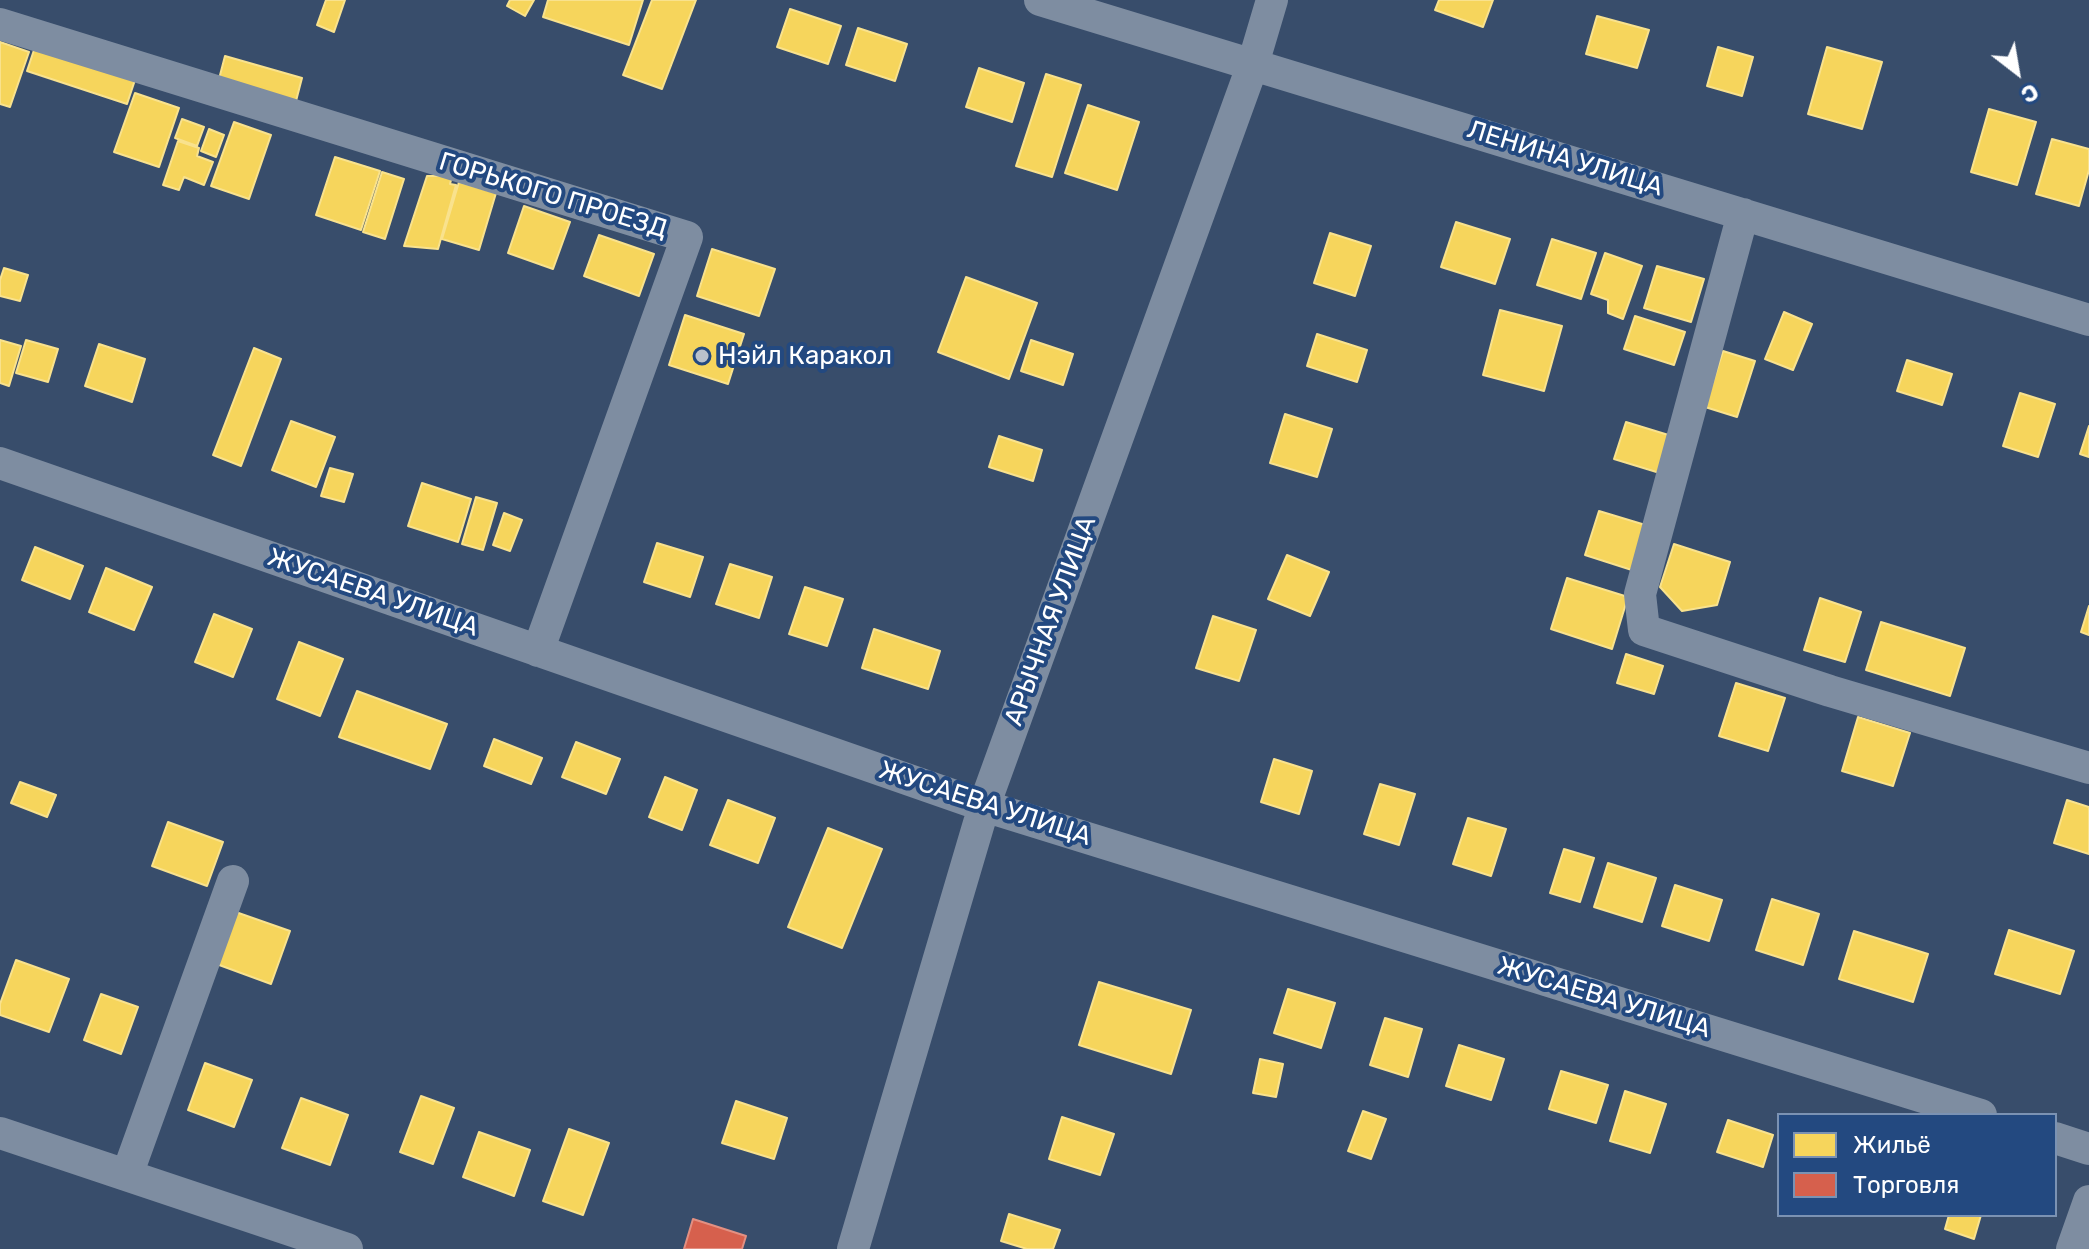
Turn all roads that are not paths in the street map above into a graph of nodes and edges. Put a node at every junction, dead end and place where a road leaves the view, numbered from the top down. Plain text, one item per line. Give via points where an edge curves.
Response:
1 (1040, 0) edge
2 (1272, 0) edge
3 (0, 24) edge
4 (1253, 64) junction
5 (1743, 214) junction
6 (2089, 320) edge
7 (0, 463) edge
8 (538, 651) junction
9 (2089, 768) edge
10 (984, 806) junction
11 (233, 881) dead end
12 (1975, 1113) edge
13 (0, 1133) edge
14 (2057, 1139) edge
15 (2089, 1149) edge
16 (127, 1175) junction
17 (2089, 1201) edge
18 (347, 1249) edge
19 (853, 1249) edge
20 (2072, 1249) edge

1 - 4 street, ЛЕНИНА УЛИЦА
2 - 4 street, АРЫЧНАЯ УЛИЦА
3 - 8 street, ГОРЬКОГО ПРОЕЗД via 687,237
4 - 5 street, ЛЕНИНА УЛИЦА
4 - 10 street, АРЫЧНАЯ УЛИЦА
5 - 6 street, ЛЕНИНА УЛИЦА
5 - 9 street via 1640,594 1644,630
7 - 8 street, ЖУСАЕВА УЛИЦА
8 - 10 street, ЖУСАЕВА УЛИЦА
10 - 12 street, ЖУСАЕВА УЛИЦА
10 - 19 street, АРЫЧНАЯ УЛИЦА
11 - 16 street
13 - 16 street
14 - 15 street
16 - 18 street
17 - 20 street

